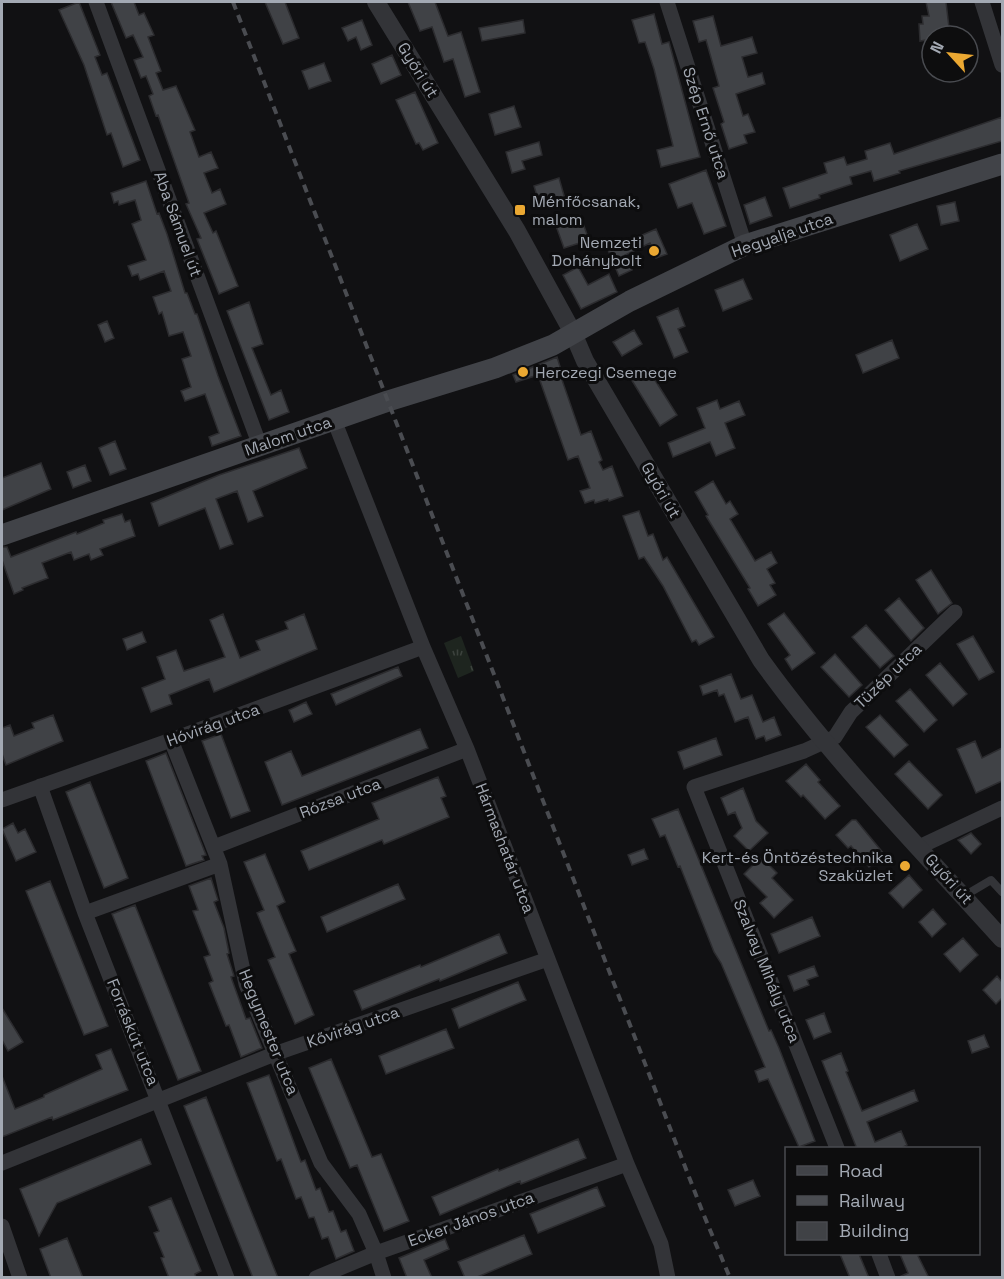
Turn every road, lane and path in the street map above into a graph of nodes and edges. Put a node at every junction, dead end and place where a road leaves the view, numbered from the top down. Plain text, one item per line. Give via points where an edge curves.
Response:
1 (96, 2) edge
2 (376, 2) edge
3 (667, 2) edge
4 (982, 2) edge
5 (1002, 65) edge
6 (1002, 164) edge
7 (745, 245) junction
8 (573, 333) junction
9 (334, 420) junction
10 (260, 446) junction
11 (2, 535) edge
12 (955, 612) dead end
13 (423, 647) junction
14 (171, 740) junction
15 (824, 742) junction
16 (466, 749) junction
17 (40, 786) junction
18 (2, 800) edge
19 (1002, 808) edge
20 (919, 847) junction
21 (214, 848) junction
22 (220, 864) junction
23 (1002, 892) edge
24 (964, 896) junction
25 (85, 913) junction
26 (1002, 939) edge
27 (548, 959) junction
28 (277, 1053) junction
29 (160, 1101) junction
30 (836, 1147) edge
31 (2, 1163) edge
32 (627, 1164) junction
33 (2, 1226) edge
34 (376, 1253) junction
35 (879, 1255) edge
36 (20, 1278) edge
37 (227, 1278) edge
38 (316, 1278) edge
39 (384, 1278) edge
40 (668, 1278) edge
41 (888, 1278) edge

1 - 10 street, Aba Sámuel út
2 - 8 street, Győri út via 518,231
3 - 7 street, Szép Ernő utca
4 - 5 street
6 - 7 main road, Hegyalja utca
7 - 8 main road, Hegyalja utca
8 - 9 main road, Malom utca via 495,368
8 - 15 street, Győri út via 591,371 761,660
9 - 10 main road, Malom utca
9 - 13 street, Hármashatár utca
10 - 11 main road, Malom utca
12 - 15 street, Tüzép utca via 850,712 835,737
13 - 14 street, Hóvirág utca
13 - 16 street, Hármashatár utca
14 - 17 street, Hóvirág utca
14 - 21 street, Hegymester utca
15 - 20 street, Győri út
15 - 30 street, Szalvay Mihály utca via 694,787
16 - 21 street, Rózsa utca
16 - 27 street, Hármashatár utca
17 - 18 street, Hóvirág utca
17 - 25 street, Forráskút utca
19 - 20 street
20 - 24 street, Győri út
21 - 22 street, Hegymester utca
22 - 25 street
22 - 28 street, Hegymester utca via 246,984
23 - 24 lane via 991,880
24 - 26 street, Győri út
25 - 29 street, Forráskút utca
27 - 28 street, Kővirág utca
27 - 32 street, Hármashatár utca
28 - 29 street, Kővirág utca
28 - 34 street, Hegymester utca via 321,1163 360,1214
29 - 31 street, Kővirág utca
29 - 37 street, Forráskút utca
32 - 34 street, Ecker János utca
32 - 40 street, Hármashatár utca via 661,1244
33 - 36 street
34 - 38 street, Ecker János utca
34 - 39 street, Hegymester utca
35 - 41 street

